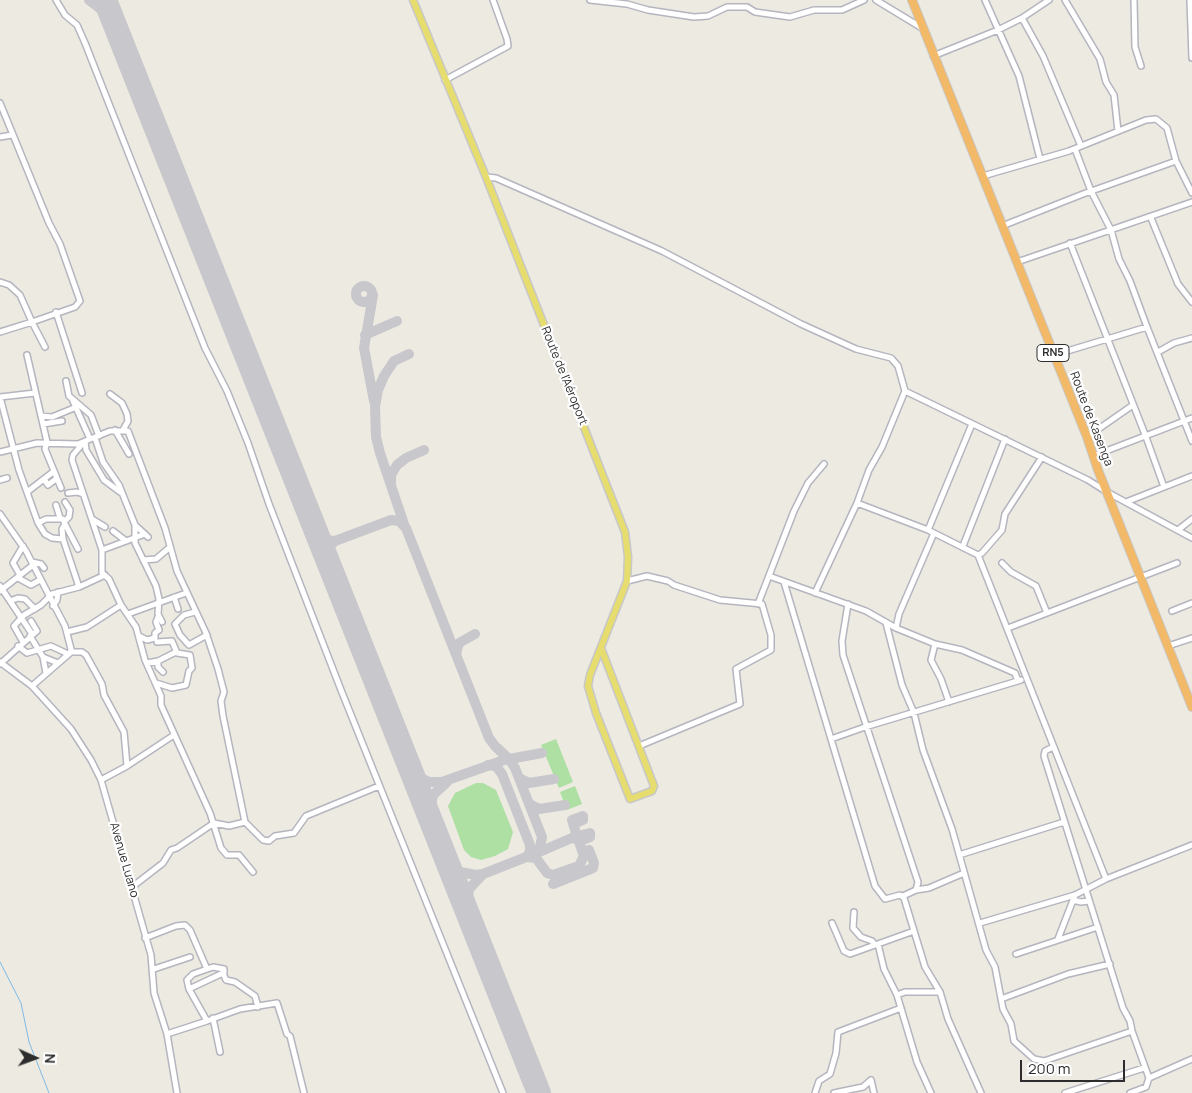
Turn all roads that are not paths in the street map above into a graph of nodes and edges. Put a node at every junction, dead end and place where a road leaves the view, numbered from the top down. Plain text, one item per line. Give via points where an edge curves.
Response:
1 (56, 0) edge
2 (413, 0) edge
3 (493, 0) edge
4 (590, 0) edge
5 (864, 0) edge
6 (876, 0) edge
7 (912, 0) edge
8 (985, 0) edge
9 (1049, 0) edge
10 (1065, 0) edge
11 (1134, 0) edge
12 (1190, 0) edge
13 (1022, 18) junction
14 (923, 28) junction
15 (998, 30) junction
16 (933, 56) junction
17 (1192, 58) edge
18 (1141, 66) dead end
19 (446, 80) junction
20 (0, 103) edge
21 (1118, 131) junction
22 (12, 134) junction
23 (0, 137) edge
24 (1078, 148) junction
25 (1040, 159) junction
26 (1176, 161) junction
27 (983, 176) junction
28 (486, 177) junction
29 (1091, 191) junction
30 (1192, 192) edge
31 (1192, 202) edge
32 (1151, 218) junction
33 (1002, 226) junction
34 (1110, 230) junction
35 (1070, 243) junction
36 (1017, 262) junction
37 (0, 282) edge
38 (1192, 302) edge
39 (56, 312) junction
40 (32, 322) junction
41 (1147, 328) junction
42 (0, 332) edge
43 (1106, 338) junction
44 (1192, 338) edge
45 (45, 347) dead end
46 (1158, 352) junction
47 (27, 355) dead end
48 (1054, 355) junction
49 (66, 381) dead end
50 (905, 391) junction
51 (35, 393) junction
52 (82, 393) dead end
53 (110, 394) dead end
54 (0, 397) edge
55 (73, 401) junction
56 (1133, 405) junction
57 (74, 408) junction
58 (40, 416) junction
59 (1192, 418) edge
60 (62, 421) dead end
61 (1184, 422) junction
62 (43, 424) junction
63 (972, 424) junction
64 (115, 430) junction
65 (123, 430) junction
66 (1087, 437) junction
67 (1146, 437) junction
68 (91, 439) junction
69 (1005, 440) junction
70 (1192, 441) edge
71 (47, 442) junction
72 (73, 444) junction
73 (14, 448) junction
74 (0, 452) edge
75 (76, 452) junction
76 (129, 454) dead end
77 (1093, 456) junction
78 (1042, 457) junction
79 (824, 464) dead end
80 (1098, 470) junction
81 (53, 472) junction
82 (1192, 476) edge
83 (7, 478) dead end
84 (44, 479) junction
85 (56, 479) junction
86 (0, 480) edge
87 (1088, 480) junction
88 (61, 488) dead end
89 (1164, 488) junction
90 (27, 492) junction
91 (120, 492) junction
92 (1107, 492) junction
93 (68, 493) dead end
94 (83, 494) junction
95 (65, 502) dead end
96 (1126, 502) junction
97 (857, 503) junction
98 (56, 506) dead end
99 (0, 514) edge
100 (92, 519) junction
101 (1192, 519) edge
102 (64, 521) junction
103 (38, 523) junction
104 (135, 524) junction
105 (105, 527) dead end
106 (1178, 530) junction
107 (113, 531) dead end
108 (931, 532) junction
109 (62, 538) junction
110 (1192, 538) edge
111 (126, 541) junction
112 (135, 541) junction
113 (23, 546) junction
114 (76, 546) dead end
115 (963, 546) junction
116 (170, 548) junction
117 (102, 550) junction
118 (978, 555) junction
119 (143, 560) junction
120 (1002, 563) dead end
121 (32, 564) junction
122 (1178, 564) dead end
123 (44, 568) dead end
124 (105, 575) junction
125 (19, 576) junction
126 (769, 576) junction
127 (1142, 579) junction
128 (40, 580) junction
129 (626, 581) junction
130 (784, 582) junction
131 (79, 587) junction
132 (1, 589) edge
133 (58, 592) junction
134 (186, 593) junction
135 (815, 593) junction
136 (49, 597) junction
137 (174, 598) junction
138 (10, 601) junction
139 (158, 603) junction
140 (122, 604) junction
141 (758, 604) junction
142 (848, 604) junction
143 (1192, 604) edge
144 (53, 606) junction
145 (35, 609) junction
146 (178, 609) dead end
147 (29, 612) junction
148 (195, 612) junction
149 (1172, 612) dead end
150 (1048, 613) junction
151 (128, 614) junction
152 (22, 618) junction
153 (886, 622) junction
154 (896, 628) junction
155 (1008, 628) junction
156 (67, 632) junction
157 (206, 635) junction
158 (27, 636) junction
159 (139, 636) junction
160 (1192, 638) edge
161 (148, 640) junction
162 (157, 642) dead end
163 (935, 644) junction
164 (18, 646) junction
165 (1168, 646) junction
166 (601, 648) junction
167 (142, 649) junction
168 (38, 650) junction
169 (176, 652) junction
170 (69, 653) junction
171 (43, 657) junction
172 (158, 661) junction
173 (0, 663) edge
174 (58, 663) junction
175 (147, 663) junction
176 (163, 672) dead end
177 (46, 673) junction
178 (1026, 679) junction
179 (1018, 681) junction
180 (156, 683) junction
181 (32, 686) junction
182 (949, 702) junction
183 (1192, 707) edge
184 (914, 713) junction
185 (865, 727) junction
186 (174, 735) junction
187 (831, 739) junction
188 (639, 746) junction
189 (1053, 747) junction
190 (127, 766) junction
191 (101, 780) junction
192 (380, 786) junction
193 (245, 822) junction
194 (1064, 822) junction
195 (214, 823) junction
196 (1192, 846) edge
197 (959, 855) junction
198 (253, 872) dead end
199 (964, 874) junction
200 (1106, 879) junction
201 (132, 887) junction
202 (1086, 889) junction
203 (916, 890) junction
204 (903, 896) junction
205 (1074, 897) junction
206 (1089, 901) junction
207 (854, 912) dead end
208 (832, 923) dead end
209 (980, 923) junction
210 (1098, 927) junction
211 (914, 931) junction
212 (145, 938) junction
213 (1058, 939) junction
214 (876, 945) junction
215 (1016, 954) dead end
216 (190, 957) dead end
217 (1110, 964) junction
218 (154, 969) junction
219 (207, 969) junction
220 (224, 973) junction
221 (189, 989) junction
222 (940, 992) junction
223 (897, 995) junction
224 (1001, 999) junction
225 (258, 1007) junction
226 (901, 1008) junction
227 (213, 1018) junction
228 (207, 1020) junction
229 (1132, 1032) junction
230 (167, 1034) junction
231 (220, 1052) dead end
232 (1192, 1059) edge
233 (1144, 1068) junction
234 (1149, 1078) junction
235 (177, 1093) edge
236 (304, 1093) edge
237 (503, 1093) edge
238 (815, 1093) edge
239 (834, 1093) edge
240 (874, 1093) edge
241 (930, 1093) edge
242 (981, 1093) edge
243 (1065, 1093) edge
244 (1130, 1093) edge

1 - 192 street via 65,15 77,25 85,43 205,348 248,443
2 - 19 main road, Route de l'Aéroport
3 - 19 street via 508,46
4 - 5 street via 694,17 708,16 728,7 747,7 754,12 790,17 814,10 842,10
6 - 14 street
7 - 14 highway, Route de Kasenga / RN5
8 - 15 street
9 - 13 street
10 - 21 street via 1100,59 1106,82 1114,95
11 - 18 street via 1135,47
12 - 17 street
13 - 15 street
13 - 24 street via 1043,56
14 - 16 highway, Route de Kasenga / RN5
15 - 16 street
15 - 25 street via 1019,76
16 - 27 highway, Route de Kasenga / RN5
19 - 28 main road, Route de l'Aéroport
20 - 22 street
21 - 24 street
21 - 26 street via 1156,119 1167,128
22 - 23 street
22 - 39 street via 60,244 80,301 75,307
24 - 25 street
24 - 29 street
25 - 27 street
26 - 29 street
26 - 30 street
27 - 33 highway, Route de Kasenga / RN5
28 - 50 street via 496,178 662,251 848,345 887,356 898,366
28 - 129 main road, Route de l'Aéroport via 625,532
29 - 33 street
29 - 34 street
31 - 32 street
32 - 34 street
32 - 38 street via 1178,284
33 - 36 highway, Route de Kasenga / RN5
34 - 35 street
34 - 41 street
35 - 36 street
35 - 43 street
36 - 48 highway, Route de Kasenga / RN5
37 - 40 street via 10,285 20,295
39 - 40 street
39 - 52 street
40 - 42 street
40 - 45 street
41 - 43 street
41 - 46 street
43 - 48 street
43 - 56 street
44 - 46 street via 1174,342
46 - 61 street
47 - 51 street
48 - 66 highway, Route de Kasenga / RN5
49 - 55 street
50 - 63 street
50 - 97 street
51 - 54 street
51 - 58 street
53 - 65 street via 122,403 127,414 128,422
54 - 73 street
55 - 57 street
55 - 68 street via 91,414
56 - 66 street
56 - 67 street
57 - 58 street via 52,417
57 - 68 street
58 - 62 street
59 - 61 street
60 - 62 street
61 - 67 street
61 - 70 street
62 - 71 street
63 - 69 street
63 - 108 street
64 - 65 street
64 - 68 street
64 - 76 street
65 - 116 street via 128,431
66 - 77 highway, Route de Kasenga / RN5
67 - 77 street
67 - 89 street
68 - 72 street
68 - 75 street
68 - 91 street
68 - 91 street via 86,450 104,480
69 - 78 street
69 - 115 street
71 - 72 street
71 - 73 street
71 - 81 street via 45,449
72 - 75 street
73 - 74 street
73 - 90 street
75 - 94 street via 72,460
77 - 80 highway, Route de Kasenga / RN5
78 - 87 street
78 - 118 street via 1005,514 1004,527
79 - 126 street via 808,483 794,511
80 - 87 street
80 - 92 highway, Route de Kasenga / RN5
81 - 84 street
81 - 85 street
82 - 89 street
83 - 86 street
84 - 85 street via 48,485
84 - 90 street
85 - 88 street
87 - 92 street
89 - 96 street
90 - 103 street
91 - 104 street
92 - 96 street
92 - 127 highway, Route de Kasenga / RN5
93 - 94 street
94 - 100 street
95 - 102 street via 70,512
96 - 106 street
97 - 108 street
97 - 135 street
98 - 102 street
99 - 113 street
100 - 105 street
100 - 117 street
101 - 106 street
102 - 103 street via 46,519
102 - 109 street
102 - 114 street via 71,536 68,540
103 - 109 street via 45,534
104 - 112 street
104 - 112 street via 147,535
106 - 110 street
107 - 111 street
108 - 115 street
108 - 154 street
109 - 131 street
111 - 112 street
111 - 117 street
112 - 119 street
113 - 121 street
113 - 125 street via 13,564
115 - 118 street
116 - 119 street via 156,559
116 - 134 street
117 - 124 street via 101,570
118 - 155 street
119 - 139 street via 155,583
120 - 150 street via 1036,586
121 - 123 street via 41,564
121 - 125 street
121 - 128 street
122 - 127 street
124 - 131 street
124 - 140 street
125 - 128 street via 32,585
125 - 132 street
126 - 130 street
126 - 141 street
127 - 150 street
127 - 165 highway, Route de Kasenga / RN5
128 - 136 street
129 - 141 street via 647,576 720,600
129 - 166 main road, Route de l'Aéroport
130 - 135 street
130 - 187 street
131 - 133 street
132 - 138 street
133 - 136 street
133 - 144 street via 58,600
134 - 137 street
134 - 148 street
135 - 142 street
136 - 144 street
136 - 145 street
137 - 139 street
137 - 146 street
138 - 145 street via 25,599
138 - 152 street
139 - 151 street
139 - 161 street via 160,619 156,622 159,630 154,638
140 - 151 street
140 - 156 street via 87,627
141 - 188 street via 762,604 769,625 771,650 737,668 740,704
142 - 153 street
142 - 185 street via 843,655
143 - 149 street
144 - 156 street
145 - 147 street
147 - 152 street
147 - 158 street via 31,621
148 - 157 street
148 - 157 street via 183,616 176,624 180,634 189,645
150 - 155 street
151 - 159 street
152 - 158 street
152 - 158 street via 14,626
153 - 154 street
153 - 184 street via 902,685
154 - 163 street
155 - 178 street
156 - 170 street
157 - 193 street via 222,681 223,716
158 - 164 street
158 - 168 street
159 - 161 street
159 - 167 street
160 - 165 street
161 - 167 street
162 - 169 street via 172,641
163 - 179 street via 962,650 1015,673
163 - 182 street via 931,660
164 - 168 street via 27,653
164 - 173 street
165 - 183 highway, Route de Kasenga / RN5
166 - 188 main road
166 - 188 main road, Route de l'Aéroport via 590,675 589,690 630,800 654,786
167 - 175 street
168 - 170 street via 53,646
168 - 171 street
169 - 172 street
169 - 180 street via 191,657 192,668 187,684 172,688
170 - 174 street
170 - 190 street via 82,652 86,655 102,684 104,695 124,732
171 - 174 street
171 - 177 street
172 - 175 street
172 - 176 street
173 - 181 street, Avenue Luano
174 - 177 street
175 - 180 street
177 - 181 street
178 - 179 street
178 - 189 street
179 - 182 street
180 - 186 street via 160,704
181 - 191 street, Avenue Luano via 70,729
182 - 184 street
184 - 185 street
184 - 197 street via 923,750
185 - 187 street
185 - 203 street via 918,882
186 - 190 street
186 - 195 street
187 - 204 street via 875,886 885,899
189 - 194 street via 1045,751 1044,756
189 - 200 street
190 - 191 street
191 - 201 street, Avenue Luano
192 - 193 street via 306,816 294,833 275,836 269,841 263,840
192 - 237 street
193 - 195 street via 229,826
194 - 197 street
194 - 202 street
195 - 198 street via 217,840 225,854 239,855
195 - 201 street via 171,850 163,863
196 - 200 street
197 - 199 street
199 - 203 street
199 - 209 street
200 - 202 street
201 - 212 street, Avenue Luano
202 - 205 street
202 - 206 street
203 - 204 street
204 - 211 street
205 - 206 street via 1081,902
205 - 209 street
205 - 213 street
206 - 210 street
207 - 214 street via 853,928
208 - 214 street via 846,954
209 - 224 street via 986,950 995,967
210 - 213 street
210 - 217 street
211 - 214 street
211 - 222 street via 925,967
212 - 218 street, Avenue Luano
212 - 219 street via 185,925
213 - 215 street
214 - 223 street
216 - 218 street
217 - 224 street via 1068,974
217 - 229 street
218 - 230 street, Avenue Luano via 154,993
219 - 220 street via 222,968
219 - 221 street via 190,976 187,981
220 - 221 street
220 - 225 street via 226,980 235,982 255,996
221 - 228 street
222 - 223 street
222 - 242 street via 948,1019
223 - 226 street
224 - 229 street via 1012,1024 1016,1044 1039,1060
225 - 227 street
225 - 236 street via 277,1003 290,1036
226 - 238 street via 838,1032 830,1074 820,1081
226 - 241 street
227 - 228 street
227 - 231 street
228 - 230 street
229 - 233 street
230 - 235 street, Avenue Luano
232 - 234 street
233 - 234 street
233 - 243 street
234 - 244 street via 1146,1087
239 - 240 street via 863,1087 871,1080

